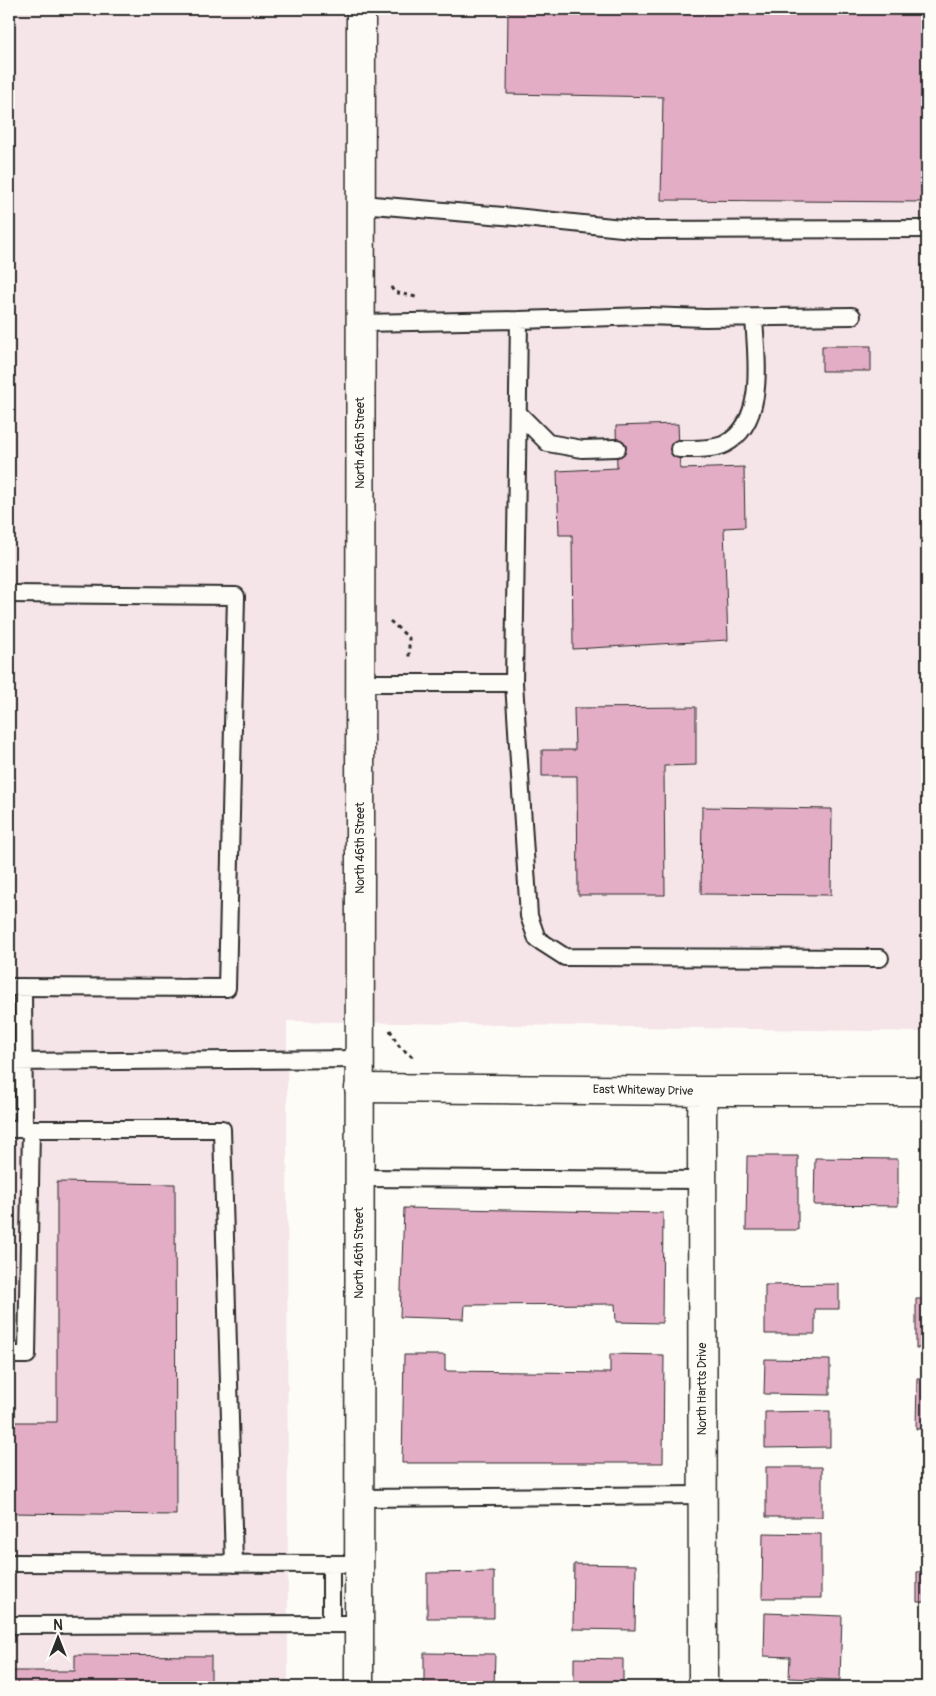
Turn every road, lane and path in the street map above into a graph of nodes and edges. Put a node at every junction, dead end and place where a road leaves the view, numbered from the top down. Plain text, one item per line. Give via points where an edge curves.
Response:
1 (361, 9) edge
2 (361, 204) junction
3 (927, 229) edge
4 (389, 284) dead end
5 (418, 298) dead end
6 (852, 316) dead end
7 (754, 318) junction
8 (519, 320) junction
9 (361, 323) junction
10 (518, 414) junction
11 (617, 448) dead end
12 (679, 449) dead end
13 (9, 594) edge
14 (360, 683) junction
15 (514, 683) junction
16 (880, 958) dead end
17 (16, 987) edge
18 (386, 1023) dead end
19 (360, 1059) junction
20 (416, 1060) dead end
21 (16, 1062) edge
22 (359, 1088) junction
23 (703, 1091) junction
24 (927, 1091) edge
25 (22, 1129) edge
26 (359, 1178) junction
27 (702, 1180) junction
28 (9, 1355) edge
29 (702, 1495) junction
30 (359, 1498) junction
31 (9, 1563) edge
32 (234, 1564) junction
33 (331, 1564) junction
34 (359, 1564) junction
35 (331, 1624) junction
36 (359, 1624) junction
37 (9, 1625) edge
38 (359, 1687) edge
39 (702, 1687) edge

1 - 2 street, North 46th Street
2 - 3 lane via 641,230
2 - 9 street, North 46th Street
4 - 5 path via 394,292
6 - 7 lane
7 - 8 lane via 646,316
7 - 12 lane via 757,370 753,408 741,432 723,445
8 - 9 lane
8 - 10 lane
9 - 14 street, North 46th Street
10 - 11 lane via 548,443 582,449
10 - 15 lane
13 - 17 lane via 236,596 227,988
14 - 15 lane
14 - 19 street, North 46th Street
15 - 16 lane via 529,916 537,938 565,957
17 - 21 lane
18 - 20 path via 399,1046
19 - 21 lane
19 - 22 street, North 46th Street
21 - 25 lane
22 - 23 street, East Whiteway Drive
22 - 26 street, North 46th Street
23 - 24 street, East Whiteway Drive
23 - 27 street, North Hartts Drive
25 - 28 lane via 27,1354
25 - 32 lane via 222,1129
26 - 27 lane
26 - 30 street, North 46th Street
27 - 29 street, North Hartts Drive
29 - 30 lane
29 - 39 street, North Hartts Drive
30 - 34 street, North 46th Street
31 - 32 lane
32 - 33 lane
33 - 34 lane
33 - 35 lane
34 - 36 street, North 46th Street
35 - 36 lane
35 - 37 lane
36 - 38 street, North 46th Street

